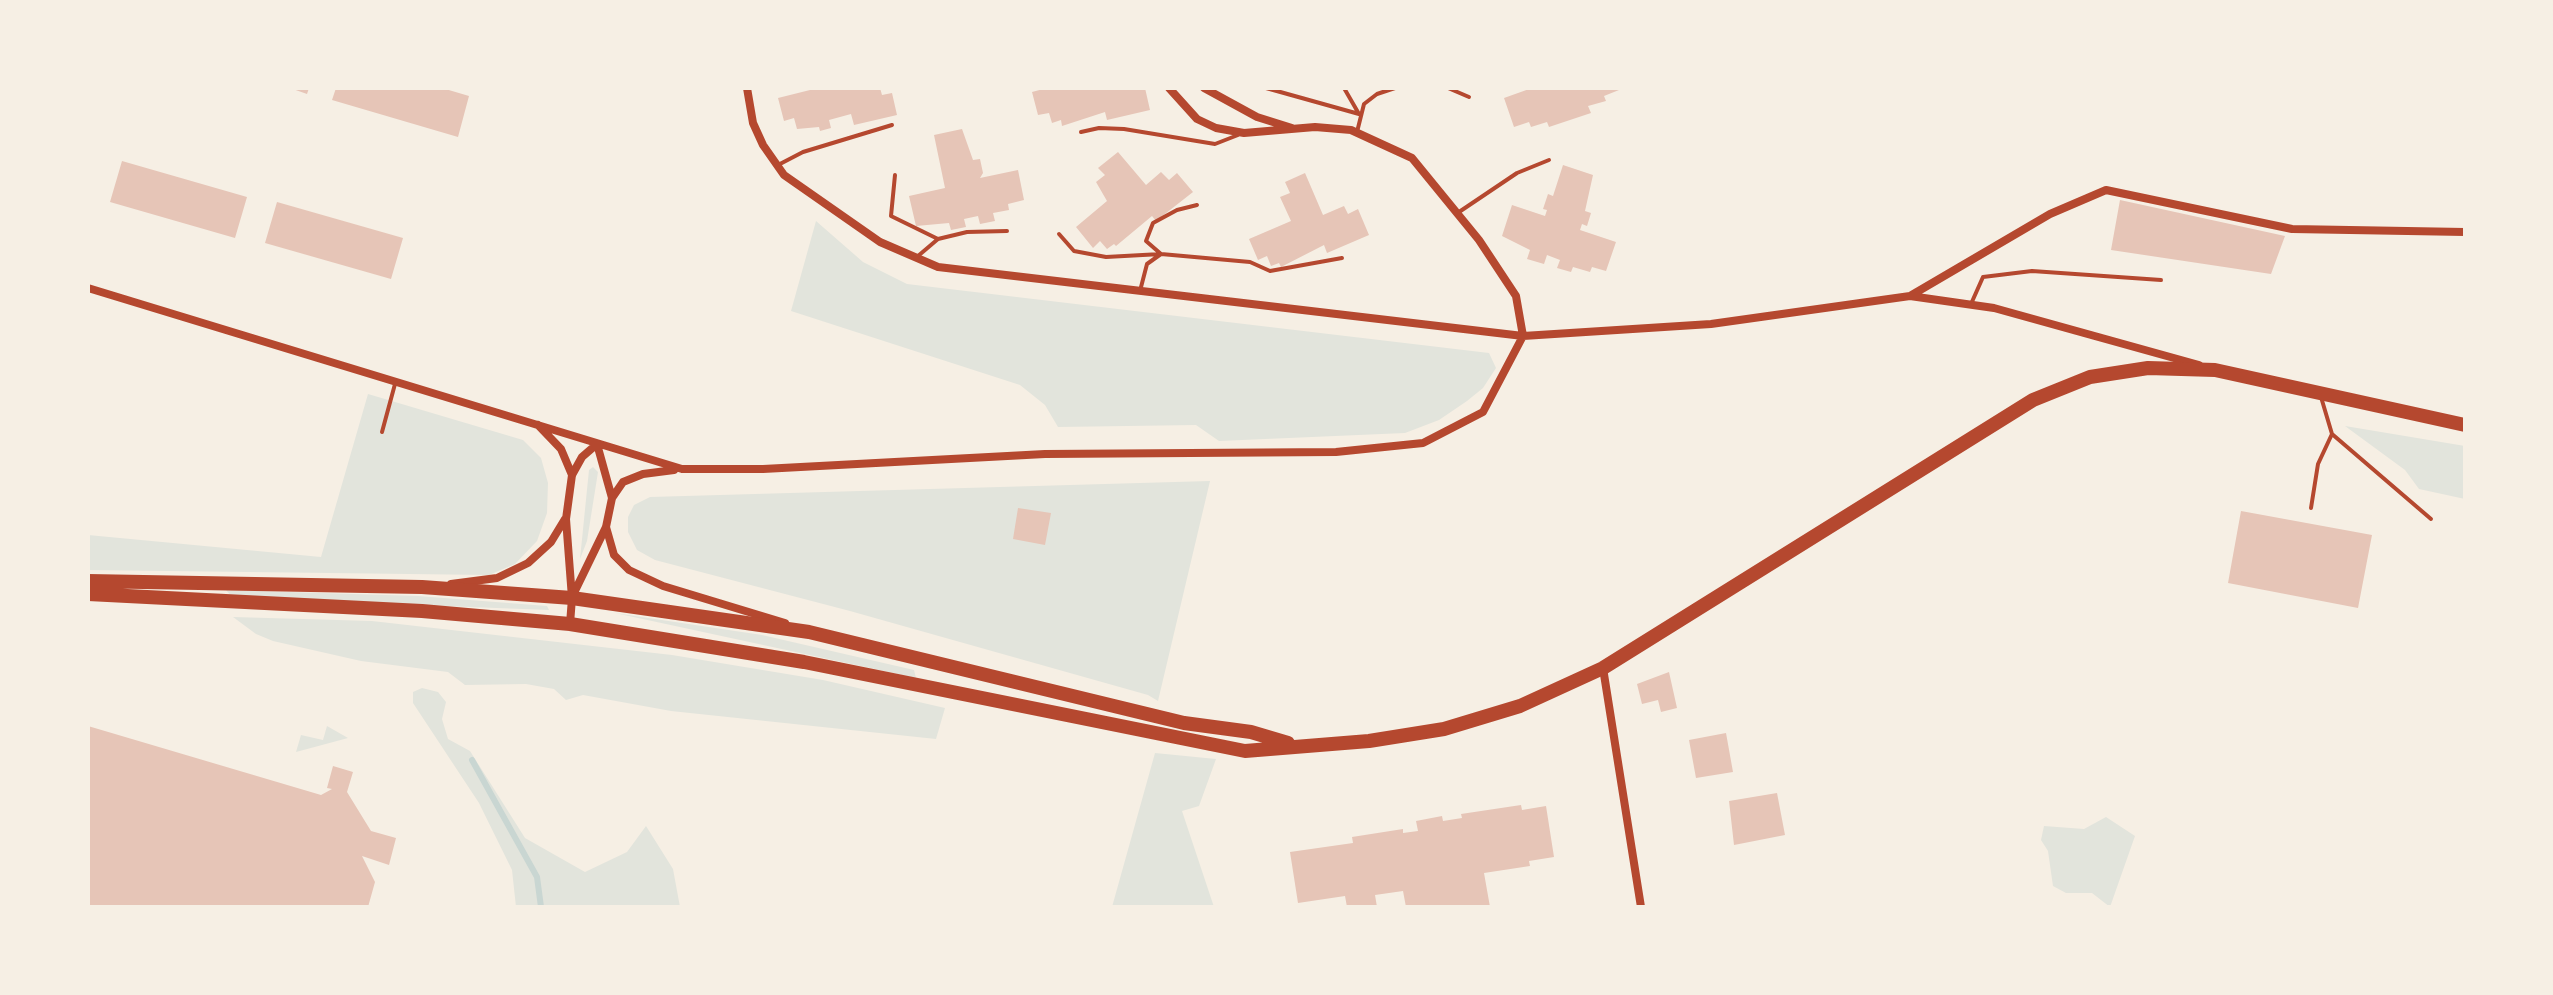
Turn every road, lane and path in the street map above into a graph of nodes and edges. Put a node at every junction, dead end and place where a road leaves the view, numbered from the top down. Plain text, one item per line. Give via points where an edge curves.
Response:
1 (747, 88) edge
2 (1169, 88) edge
3 (1204, 88) edge
4 (1266, 88) edge
5 (1344, 88) edge
6 (1395, 88) edge
7 (1448, 88) edge
8 (1469, 97) dead end
9 (1359, 114) junction
10 (892, 125) dead end
11 (1296, 130) junction
12 (1081, 132) dead end
13 (1357, 132) junction
14 (1244, 133) junction
15 (1549, 160) dead end
16 (778, 165) junction
17 (895, 175) dead end
18 (1197, 205) dead end
19 (1457, 213) junction
20 (1007, 231) dead end
21 (2465, 232) edge
22 (1059, 234) dead end
23 (938, 239) junction
24 (1161, 254) junction
25 (917, 258) junction
26 (1342, 258) dead end
27 (2161, 280) dead end
28 (88, 288) edge
29 (1140, 291) junction
30 (1910, 296) junction
31 (1971, 304) junction
32 (1523, 336) junction
33 (2215, 370) junction
34 (395, 381) junction
35 (2320, 391) junction
36 (538, 425) junction
37 (2465, 425) edge
38 (382, 432) dead end
39 (2332, 434) junction
40 (597, 444) junction
41 (682, 469) junction
42 (572, 475) junction
43 (612, 498) junction
44 (2311, 508) dead end
45 (566, 519) junction
46 (2431, 519) dead end
47 (606, 527) junction
48 (88, 581) edge
49 (422, 587) junction
50 (88, 594) edge
51 (572, 598) junction
52 (570, 624) junction
53 (809, 632) junction
54 (1603, 668) junction
55 (1296, 746) junction
56 (1641, 907) edge

1 - 16 street via 753,123
2 - 14 street via 1197,119
3 - 11 street via 1257,117
4 - 9 lane
5 - 9 lane
6 - 9 lane via 1377,94
7 - 8 lane
9 - 13 lane
10 - 16 lane
11 - 13 street
11 - 14 street
12 - 14 lane via 1124,129 1215,144
13 - 19 street via 1412,158
15 - 19 lane via 1517,173
16 - 25 street via 796,184 880,242
17 - 23 lane via 891,216
18 - 24 lane via 1153,223 1146,241
19 - 32 street via 1516,296
20 - 23 lane
21 - 30 street via 2292,229 2106,190 2050,214
22 - 24 lane via 1074,251 1106,257
23 - 25 lane
24 - 26 lane via 1250,262 1270,271
24 - 29 lane via 1147,264
25 - 29 street via 938,267
27 - 31 lane via 2019,272 1983,277
28 - 34 street
29 - 32 street
30 - 31 street
30 - 32 street via 1711,324
31 - 33 street
32 - 41 street via 1483,412 1423,443 1336,452 1045,454
33 - 35 main road
33 - 54 main road via 2148,368 2090,377 2033,400
34 - 36 street
34 - 38 lane
35 - 37 main road
35 - 39 lane
36 - 40 street
36 - 42 street via 561,449
39 - 44 lane via 2318,464
39 - 46 lane
40 - 41 street
40 - 42 street
40 - 43 street
41 - 43 street via 623,482
42 - 45 street
43 - 47 street
45 - 49 street via 528,563 497,578
45 - 51 street
47 - 51 street
47 - 53 street via 614,555 629,570 663,586
48 - 49 main road
49 - 51 main road
50 - 52 main road
51 - 52 street
51 - 53 main road
52 - 55 main road via 804,662 1245,751
53 - 55 main road
54 - 55 main road via 1520,706 1444,729
54 - 56 street

